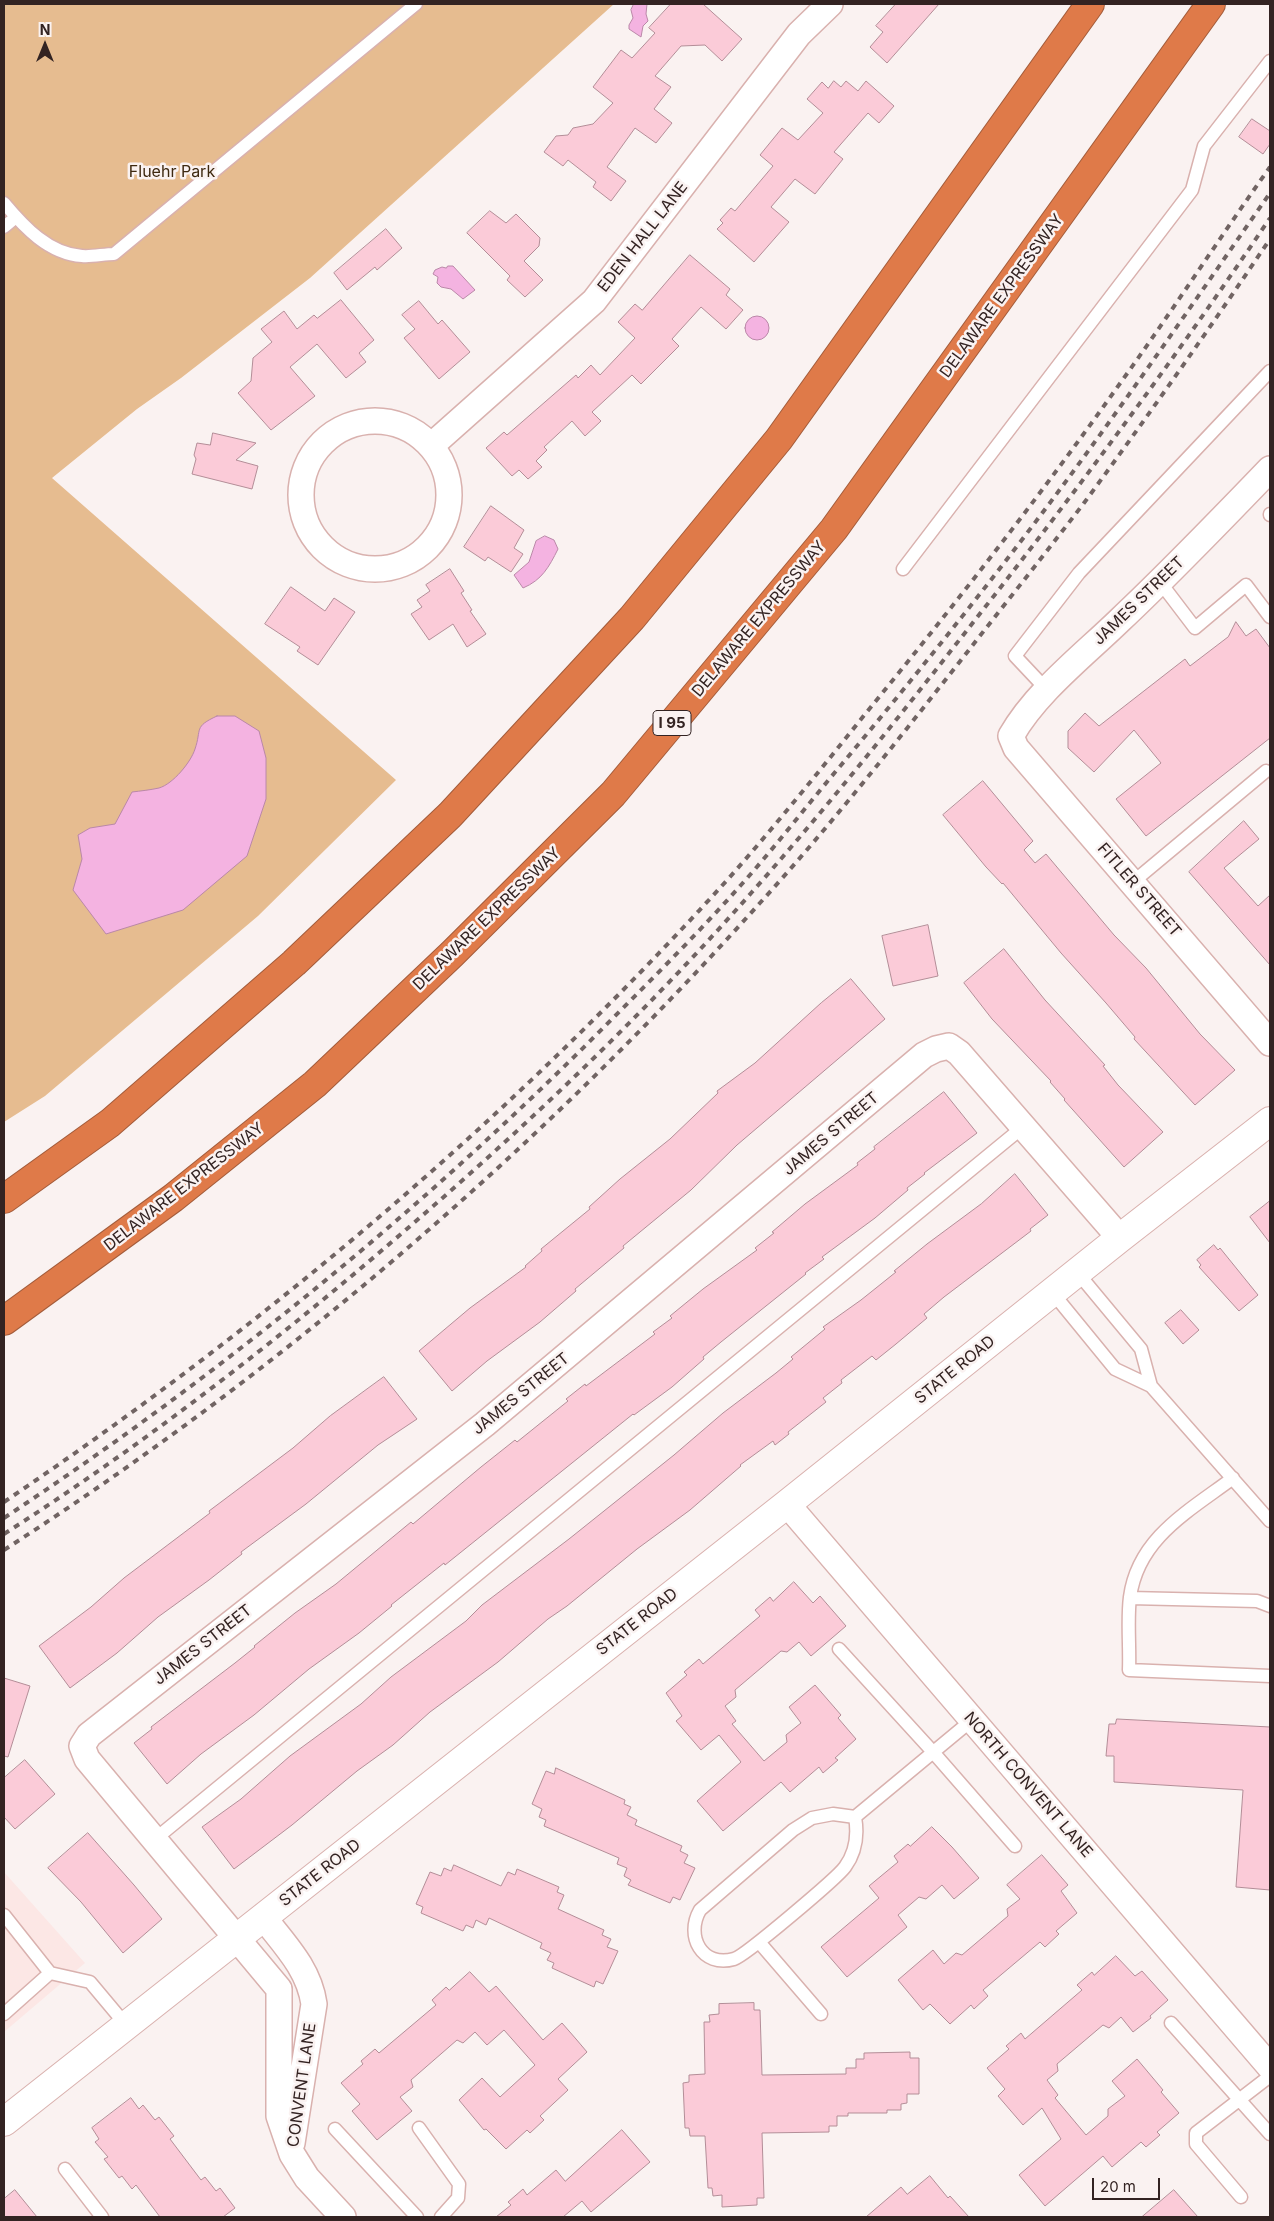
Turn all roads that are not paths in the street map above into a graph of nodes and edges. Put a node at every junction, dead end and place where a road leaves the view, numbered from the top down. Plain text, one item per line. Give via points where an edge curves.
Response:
1 (416, 4) edge
2 (830, 4) edge
3 (1090, 4) edge
4 (1212, 4) edge
5 (1270, 61) edge
6 (4, 203) edge
7 (16, 218) junction
8 (4, 228) edge
9 (1270, 372) edge
10 (431, 446) junction
11 (1270, 469) edge
12 (903, 569) dead end
13 (1160, 582) junction
14 (1270, 617) edge
15 (1048, 690) junction
16 (1011, 736) joint
17 (1266, 770) dead end
18 (1133, 882) junction
19 (1270, 1043) edge
20 (1270, 1122) edge
21 (1024, 1127) junction
22 (4, 1199) edge
23 (1120, 1238) junction
24 (1077, 1272) junction
25 (1052, 1292) junction
26 (4, 1321) edge
27 (1151, 1386) junction
28 (1232, 1478) junction
29 (787, 1504) junction
30 (1270, 1521) edge
31 (1130, 1598) junction
32 (1270, 1606) edge
33 (839, 1649) dead end
34 (1270, 1676) edge
35 (972, 1720) junction
36 (933, 1752) junction
37 (855, 1816) junction
38 (154, 1840) junction
39 (1015, 1846) dead end
40 (4, 1915) edge
41 (264, 1918) junction
42 (237, 1938) junction
43 (759, 1942) junction
44 (50, 1973) junction
45 (4, 2014) edge
46 (821, 2014) dead end
47 (1171, 2023) dead end
48 (126, 2025) junction
49 (1270, 2066) edge
50 (1270, 2076) edge
51 (1240, 2100) junction
52 (4, 2120) edge
53 (419, 2128) dead end
54 (335, 2130) dead end
55 (1270, 2134) edge
56 (292, 2154) junction
57 (65, 2169) dead end
58 (1242, 2197) dead end
59 (102, 2217) edge
60 (344, 2217) edge
61 (417, 2217) edge
62 (441, 2217) edge

1 - 7 lane via 114,254 82,256 50,248
2 - 10 street, EDEN HALL LANE via 799,34 594,301
3 - 22 highway via 779,439 632,618 450,815 294,963 110,1123
4 - 26 highway, DELAWARE EXPRESSWAY / I 95 via 834,529 614,794 315,1084 173,1198
5 - 12 lane via 1204,146 1192,190
6 - 7 lane
7 - 8 lane
9 - 15 lane via 1079,573 1015,656
10 - 10 street via 406,427 384,421 361,422 332,434 311,456 301,485 303,516 318,543 343,562 373,569 404,563 430,546 442,526 449,504 446,473
11 - 13 street, JAMES STREET
13 - 14 lane via 1195,628 1246,585
13 - 15 street, JAMES STREET
15 - 16 street, JAMES STREET
16 - 18 street, FITLER STREET via 1016,748
17 - 18 lane
18 - 19 street, FITLER STREET
20 - 23 main road, STATE ROAD
21 - 23 street, JAMES STREET
21 - 38 lane
21 - 38 street, JAMES STREET via 959,1053 949,1046 924,1054 485,1424 88,1735 82,1746 86,1759
23 - 24 main road, STATE ROAD
24 - 25 main road, STATE ROAD
24 - 27 lane via 1141,1350
25 - 27 lane via 1115,1369
25 - 29 main road, STATE ROAD
27 - 28 lane
28 - 30 lane
28 - 31 lane via 1166,1529 1148,1548 1135,1572
29 - 35 street, NORTH CONVENT LANE
29 - 41 main road, STATE ROAD
31 - 32 lane via 1257,1601
31 - 34 lane via 1130,1670
33 - 36 lane
35 - 36 lane
35 - 49 street, NORTH CONVENT LANE
36 - 37 lane
36 - 39 lane
37 - 43 lane via 858,1829 855,1849 845,1868
37 - 43 lane via 833,1814 812,1818 793,1830 700,1910 695,1919 695,1939 703,1952 716,1960 736,1959
38 - 42 street, JAMES STREET
40 - 44 lane
41 - 42 main road, STATE ROAD
41 - 56 street, CONVENT LANE via 301,1966 312,1990 314,2004 292,2134
42 - 48 main road, STATE ROAD
42 - 56 street, CONVENT LANE via 279,1989 279,2116
43 - 46 lane
44 - 45 lane
44 - 48 lane via 90,1982
47 - 51 lane
48 - 52 main road, STATE ROAD
50 - 51 lane
51 - 55 lane
51 - 58 lane via 1196,2133 1196,2144
53 - 62 lane via 459,2184 458,2198
54 - 61 lane
56 - 60 street via 307,2178
57 - 59 lane

